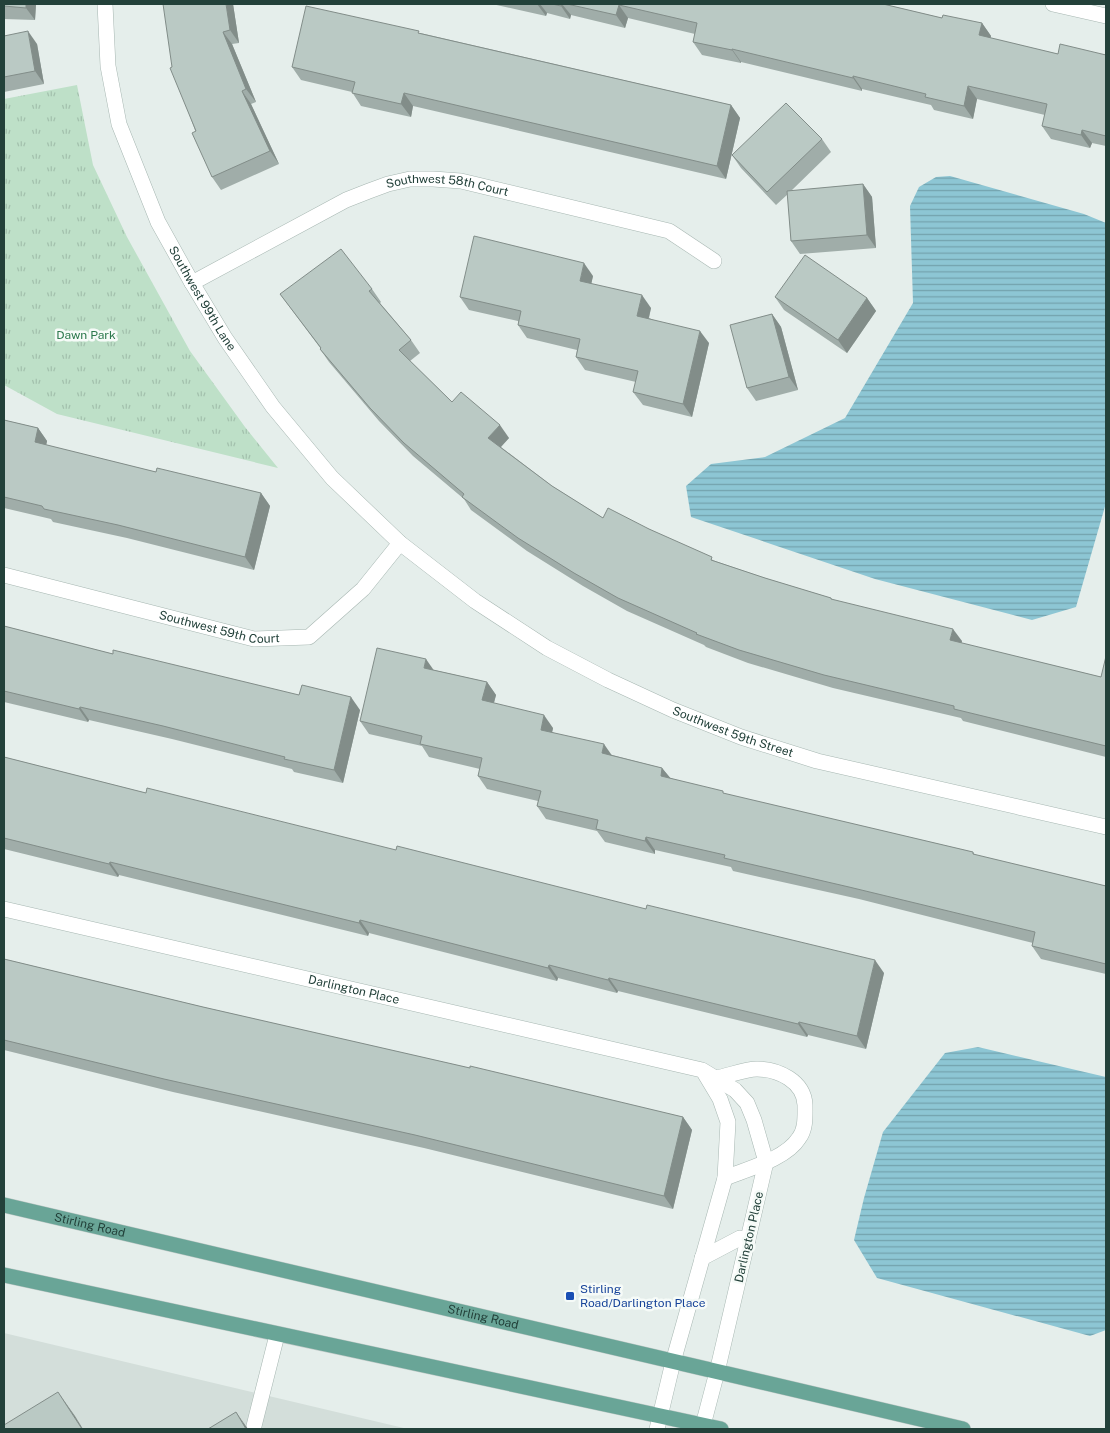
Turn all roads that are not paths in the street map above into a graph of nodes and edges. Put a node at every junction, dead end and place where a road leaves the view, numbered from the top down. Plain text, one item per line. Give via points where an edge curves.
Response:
1 (105, 4) edge
2 (1053, 4) edge
3 (1106, 16) edge
4 (714, 261) dead end
5 (192, 283) junction
6 (400, 543) junction
7 (4, 575) edge
8 (1106, 827) edge
9 (4, 909) edge
10 (709, 1074) junction
11 (766, 1162) junction
12 (725, 1178) junction
13 (4, 1205) edge
14 (748, 1240) junction
15 (702, 1258) junction
16 (4, 1275) edge
17 (276, 1335) junction
18 (673, 1362) junction
19 (717, 1372) junction
20 (658, 1422) edge
21 (254, 1426) dead end
22 (702, 1427) edge
23 (721, 1429) edge
24 (963, 1429) edge

1 - 5 street, Southwest 99th Lane via 108,66 119,124 158,222
2 - 3 street
4 - 5 street, Southwest 58th Court via 669,230 461,182 410,179 346,200
5 - 6 street, Southwest 99th Lane via 273,407 332,478
6 - 7 street, Southwest 59th Court via 363,589 309,637 254,639
6 - 8 street, Southwest 59th Street via 475,601 547,648 673,710 741,737 817,761
9 - 10 street, Darlington Place
10 - 11 street, Darlington Place via 735,1090 747,1103
10 - 11 street via 756,1069 778,1072 796,1084 805,1100 806,1120 800,1138 786,1152
10 - 12 street via 728,1122
11 - 12 street
11 - 14 street, Darlington Place
12 - 15 street
13 - 18 main road, Stirling Road
14 - 15 street via 740,1238
14 - 19 street, Darlington Place
15 - 18 street
16 - 17 main road
17 - 20 main road
17 - 21 street
18 - 19 main road, Stirling Road
18 - 20 street
19 - 22 street, Darlington Place
19 - 24 main road, Stirling Road
20 - 22 main road
22 - 23 main road

